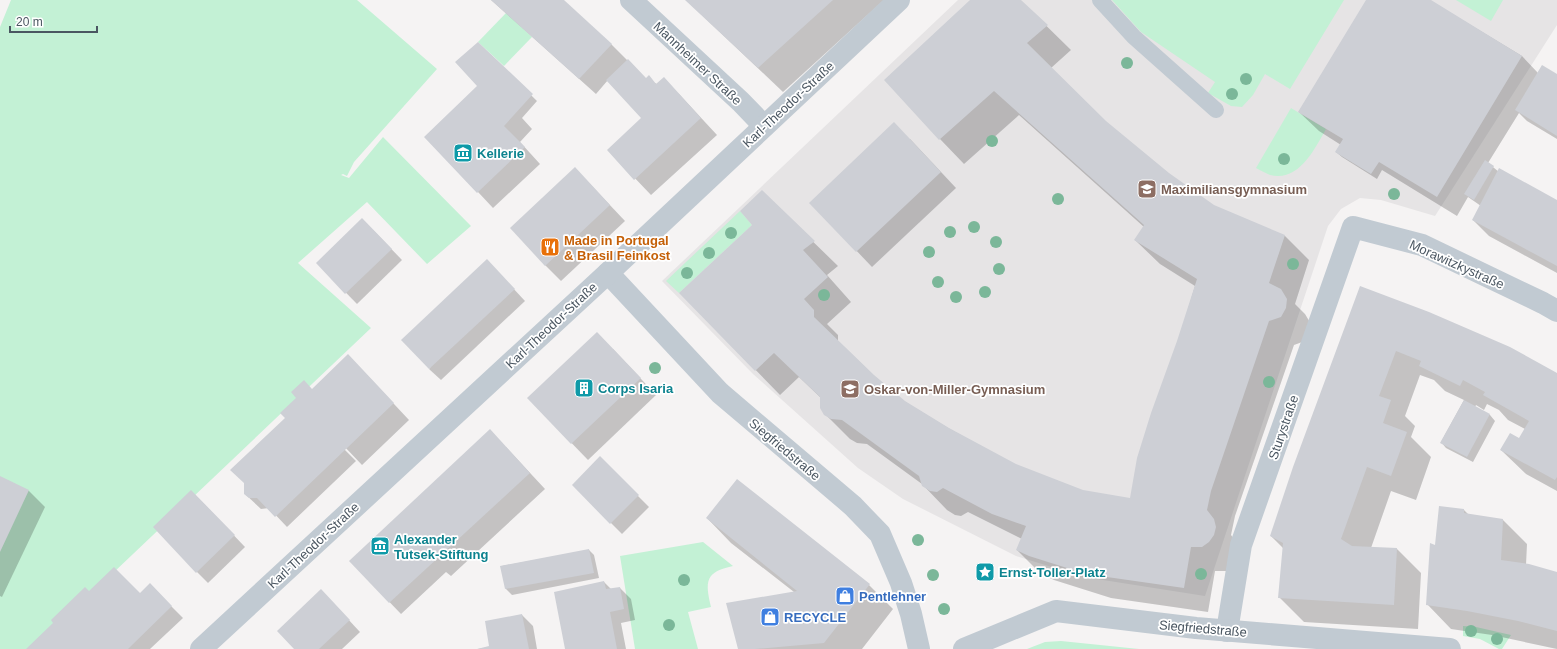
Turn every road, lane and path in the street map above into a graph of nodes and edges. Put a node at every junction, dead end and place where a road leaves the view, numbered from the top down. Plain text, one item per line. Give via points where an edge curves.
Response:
1 (631, 0) edge
2 (899, 0) edge
3 (1100, 0) edge
4 (1216, 110) dead end
5 (764, 126) junction
6 (1353, 227) joint
7 (608, 273) junction
8 (1557, 311) edge
9 (1227, 631) junction
10 (201, 649) edge
11 (919, 649) edge
12 (964, 649) edge
13 (1450, 649) edge

1 - 5 street, Mannheimer Straße
2 - 5 street, Karl-Theodor-Straße
3 - 4 lane via 1134,37
5 - 7 street, Karl-Theodor-Straße
6 - 8 street, Morawitzkystraße via 1422,245
6 - 9 street, Sturystraße via 1241,545
7 - 10 street, Karl-Theodor-Straße
7 - 11 street, Siegfriedstraße via 720,393 853,506 880,534 901,583
9 - 12 street, Siegfriedstraße via 1056,611
9 - 13 street, Siegfriedstraße

